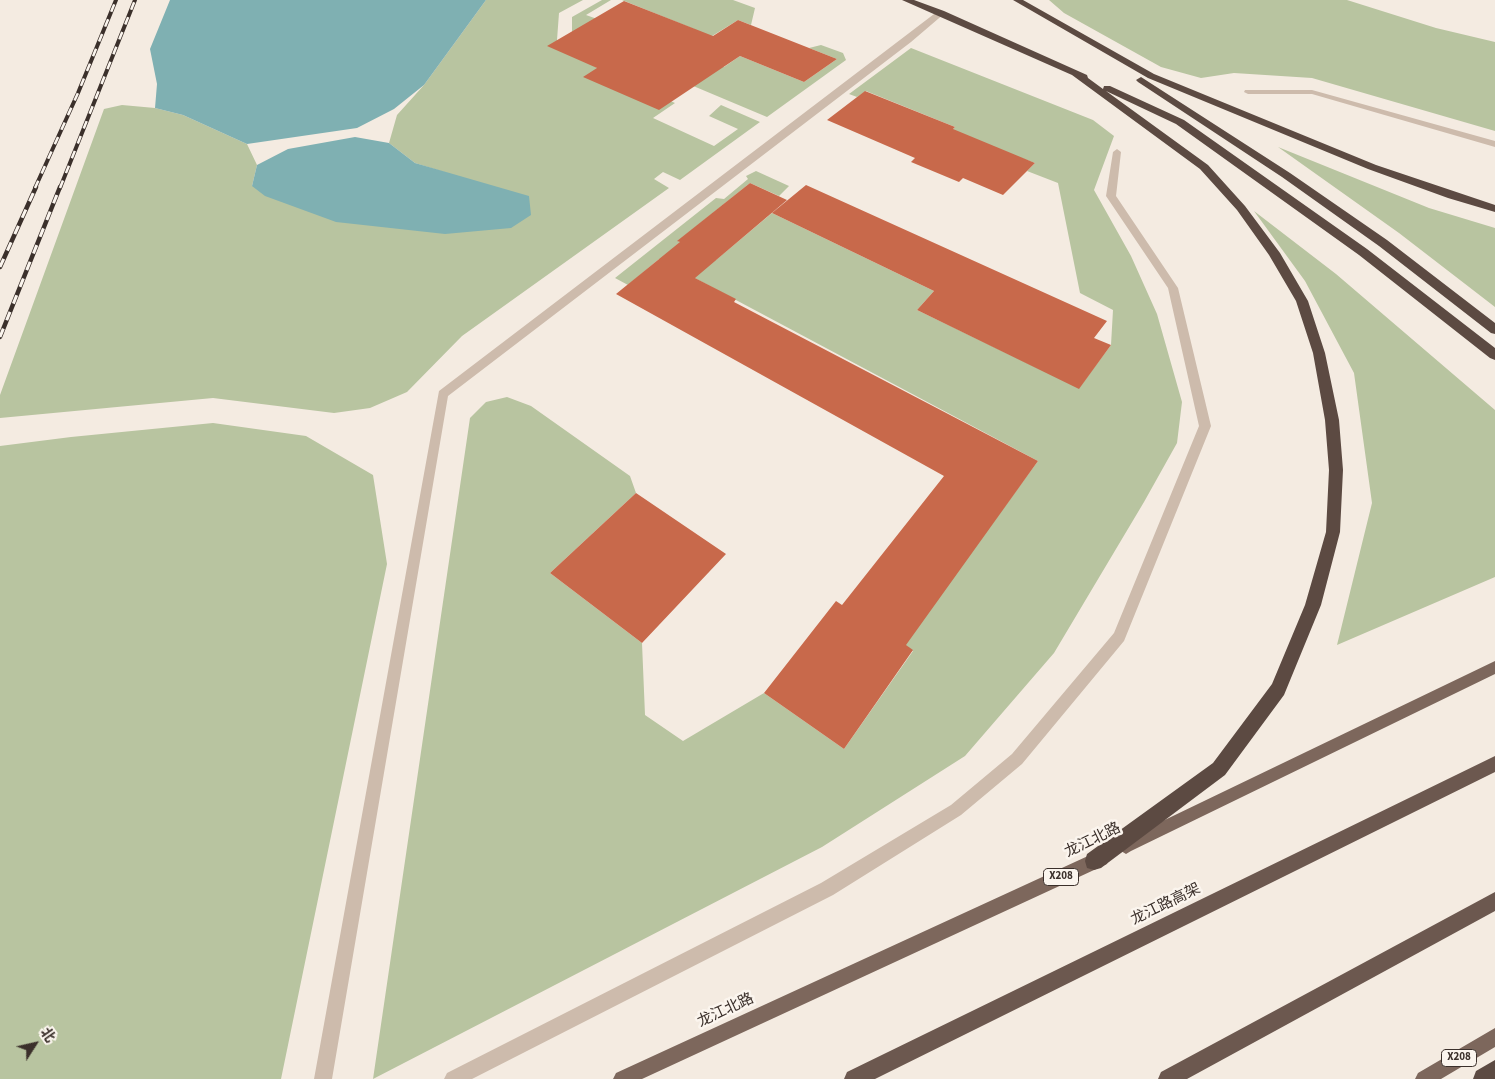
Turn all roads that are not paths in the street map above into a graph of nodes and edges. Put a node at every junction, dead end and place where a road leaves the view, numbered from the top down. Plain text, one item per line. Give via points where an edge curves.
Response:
1 (906, 0) edge
2 (1017, 0) edge
3 (941, 13) junction
4 (1087, 41) junction
5 (1076, 74) junction
6 (1248, 92) dead end
7 (1495, 144) edge
8 (1117, 152) dead end
9 (1495, 209) edge
10 (1495, 330) edge
11 (1495, 355) edge
12 (1495, 667) edge
13 (1495, 764) edge
14 (1094, 861) junction
15 (1495, 902) edge
16 (1495, 1037) edge
17 (1495, 1071) edge
18 (323, 1079) edge
19 (453, 1079) edge
20 (622, 1079) edge
21 (854, 1079) edge
22 (1168, 1079) edge
23 (1424, 1079) edge
24 (1484, 1079) edge

1 - 3 highway
2 - 4 highway
3 - 5 highway
3 - 18 lane via 444,394
4 - 9 highway via 1152,76 1267,125 1372,167
4 - 10 highway via 1367,232
5 - 11 highway via 1180,122 1363,252
5 - 14 highway via 1204,167 1241,208 1274,254 1302,301 1319,353 1332,420 1336,470 1333,532 1313,605 1278,689 1219,769
6 - 7 lane via 1312,92
8 - 19 lane via 1110,196 1173,288 1205,426 1119,637 1017,760 956,810 827,889
12 - 14 main road, 龙江北路 / X208
13 - 21 highway, 龙江路高架
14 - 20 main road, 龙江北路 / X208
15 - 22 highway
16 - 23 main road, X208
17 - 24 highway

